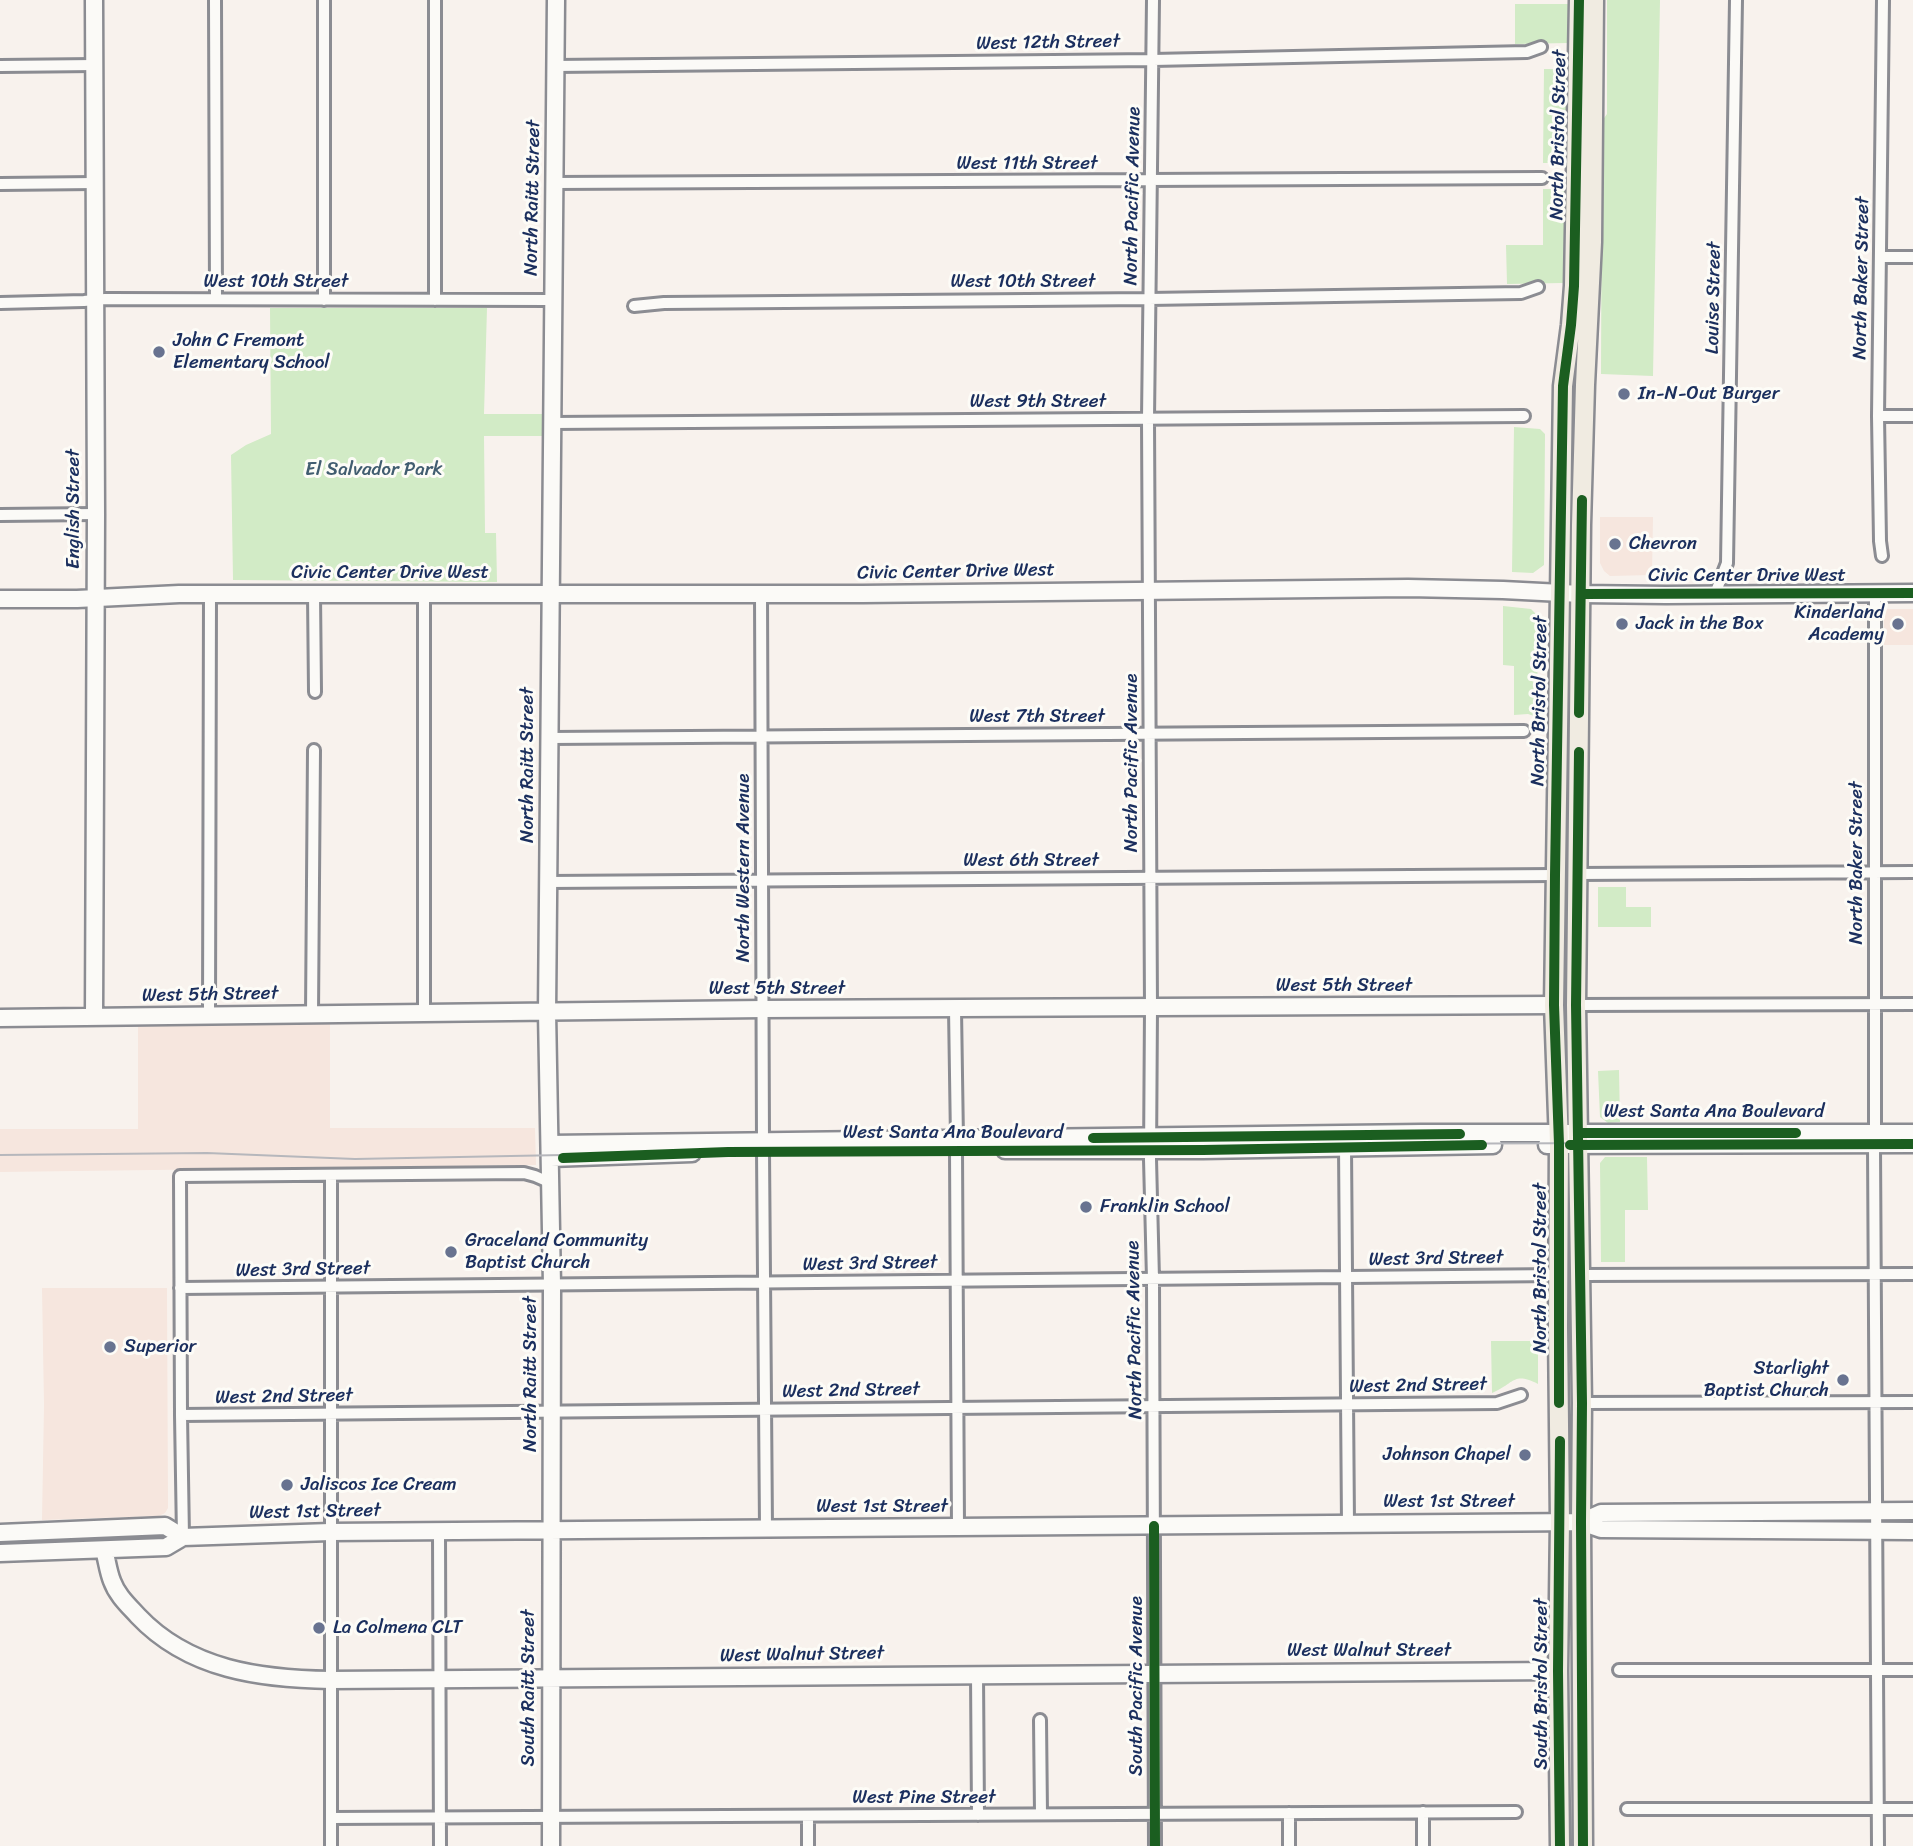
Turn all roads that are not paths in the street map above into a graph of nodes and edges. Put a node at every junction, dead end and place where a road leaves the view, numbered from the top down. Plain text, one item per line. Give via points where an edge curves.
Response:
1 (94, 0) edge
2 (215, 0) edge
3 (324, 0) edge
4 (435, 0) edge
5 (556, 0) edge
6 (1153, 0) edge
7 (1578, 0) edge
8 (1594, 0) edge
9 (1736, 0) edge
10 (1883, 0) edge
11 (1541, 47) dead end
12 (1153, 60) junction
13 (95, 65) junction
14 (0, 66) edge
15 (555, 66) junction
16 (1542, 177) dead end
17 (1150, 181) junction
18 (95, 183) junction
19 (554, 183) junction
20 (0, 184) edge
21 (1880, 257) junction
22 (1913, 257) edge
23 (1538, 288) dead end
24 (215, 299) junction
25 (1149, 299) junction
26 (95, 300) junction
27 (324, 300) junction
28 (435, 300) junction
29 (553, 300) junction
30 (0, 303) edge
31 (634, 306) dead end
32 (1524, 416) dead end
33 (1878, 416) junction
34 (1913, 416) edge
35 (1148, 419) junction
36 (552, 423) junction
37 (96, 514) junction
38 (0, 515) edge
39 (1882, 556) dead end
40 (1149, 591) junction
41 (761, 593) junction
42 (1559, 593) junction
43 (1875, 593) junction
44 (1913, 593) edge
45 (210, 594) junction
46 (314, 594) junction
47 (425, 594) junction
48 (550, 594) junction
49 (1581, 594) junction
50 (1715, 594) junction
51 (95, 598) junction
52 (0, 599) edge
53 (315, 692) dead end
54 (1524, 731) dead end
55 (1149, 734) junction
56 (761, 736) junction
57 (550, 738) junction
58 (314, 750) dead end
59 (1875, 872) junction
60 (1913, 872) edge
61 (1555, 874) junction
62 (1577, 874) junction
63 (1150, 878) junction
64 (762, 880) junction
65 (548, 882) junction
66 (1913, 1003) edge
67 (1874, 1004) junction
68 (1554, 1005) junction
69 (1576, 1005) junction
70 (1151, 1008) junction
71 (763, 1009) junction
72 (956, 1009) junction
73 (547, 1012) junction
74 (425, 1013) junction
75 (312, 1014) junction
76 (209, 1016) junction
77 (94, 1017) junction
78 (0, 1018) edge
79 (1913, 1133) edge
80 (1559, 1139) junction
81 (1579, 1139) junction
82 (1874, 1139) junction
83 (1150, 1143) junction
84 (1913, 1144) edge
85 (956, 1145) junction
86 (763, 1147) junction
87 (1345, 1147) junction
88 (550, 1151) junction
89 (331, 1175) junction
90 (551, 1183) junction
91 (1875, 1274) junction
92 (1913, 1274) edge
93 (1559, 1275) junction
94 (1581, 1275) junction
95 (1347, 1277) junction
96 (1153, 1279) junction
97 (957, 1281) junction
98 (765, 1283) junction
99 (552, 1285) junction
100 (331, 1287) junction
101 (180, 1289) junction
102 (1521, 1395) dead end
103 (1877, 1402) junction
104 (1913, 1402) edge
105 (1582, 1403) junction
106 (1348, 1404) junction
107 (1154, 1406) junction
108 (957, 1408) junction
109 (765, 1410) junction
110 (551, 1411) junction
111 (330, 1414) junction
112 (181, 1415) junction
113 (1877, 1511) junction
114 (1913, 1511) edge
115 (1560, 1522) junction
116 (1581, 1522) junction
117 (1348, 1524) junction
118 (1154, 1526) junction
119 (958, 1527) junction
120 (766, 1528) junction
121 (552, 1530) junction
122 (439, 1531) junction
123 (1877, 1531) junction
124 (1913, 1531) edge
125 (330, 1532) junction
126 (0, 1533) edge
127 (183, 1537) junction
128 (104, 1550) junction
129 (0, 1553) edge
130 (1619, 1670) dead end
131 (1913, 1670) edge
132 (1558, 1671) junction
133 (1877, 1671) junction
134 (1155, 1673) junction
135 (977, 1674) junction
136 (550, 1678) junction
137 (439, 1679) junction
138 (331, 1680) junction
139 (1040, 1720) dead end
140 (1627, 1809) dead end
141 (1878, 1809) junction
142 (1913, 1809) edge
143 (1423, 1812) junction
144 (1516, 1812) dead end
145 (1289, 1813) junction
146 (1041, 1814) junction
147 (1156, 1814) junction
148 (978, 1815) junction
149 (808, 1816) junction
150 (551, 1817) junction
151 (331, 1818) junction
152 (440, 1818) junction
153 (331, 1846) edge
154 (440, 1846) edge
155 (551, 1846) edge
156 (808, 1846) edge
157 (1155, 1846) edge
158 (1289, 1846) edge
159 (1423, 1846) edge
160 (1560, 1846) edge
161 (1583, 1846) edge
162 (1878, 1846) edge

1 - 13 main road, English Street
2 - 24 street
3 - 27 street
4 - 28 street
5 - 15 main road, North Raitt Street
6 - 12 street, North Pacific Avenue
7 - 42 main road, North Bristol Street via 1574,286 1563,386
8 - 49 main road, North Bristol Street
9 - 50 street, Louise Street via 1727,563
10 - 21 street, North Baker Street
11 - 12 street, West 12th Street via 1527,52
12 - 15 street, West 12th Street
12 - 17 street, North Pacific Avenue
13 - 14 street
13 - 18 main road, English Street
15 - 19 main road, North Raitt Street
16 - 17 street, West 11th Street
17 - 19 street, West 11th Street
17 - 25 street, North Pacific Avenue
18 - 20 street
18 - 26 main road, English Street
19 - 29 main road, North Raitt Street
21 - 22 street
21 - 33 street, North Baker Street
23 - 25 street, West 10th Street via 1521,293
24 - 26 street, West 10th Street
24 - 27 street, West 10th Street
25 - 31 street, West 10th Street
25 - 35 street, North Pacific Avenue
26 - 30 street, West 10th Street
26 - 37 main road, English Street
27 - 28 street, West 10th Street
28 - 29 street, West 10th Street
29 - 36 main road, North Raitt Street
32 - 35 street, West 9th Street
33 - 34 street
33 - 39 street, North Baker Street
35 - 36 street, West 9th Street
35 - 40 street, North Pacific Avenue
36 - 48 main road, North Raitt Street
37 - 38 street
37 - 51 main road, English Street
40 - 41 main road, Civic Center Drive West
40 - 42 main road, Civic Center Drive West via 1467,589
40 - 55 street, North Pacific Avenue
41 - 48 main road, Civic Center Drive West
41 - 56 street, North Western Avenue
42 - 49 main road, Civic Center Drive West
42 - 61 main road, North Bristol Street
43 - 44 main road, Civic Center Drive West
43 - 50 main road, Civic Center Drive West
43 - 59 street, North Baker Street
45 - 46 main road, Civic Center Drive West
45 - 51 main road, Civic Center Drive West
45 - 76 street
46 - 47 main road, Civic Center Drive West
46 - 53 street
47 - 48 main road, Civic Center Drive West
47 - 74 street
48 - 57 main road, North Raitt Street
49 - 50 main road, Civic Center Drive West
49 - 62 main road, North Bristol Street
51 - 52 main road, Civic Center Drive West
51 - 77 main road, English Street
54 - 55 street, West 7th Street
55 - 56 street, West 7th Street
55 - 63 street, North Pacific Avenue
56 - 57 street, West 7th Street
56 - 64 street, North Western Avenue
57 - 65 main road, North Raitt Street
58 - 75 street
59 - 60 street
59 - 62 street
59 - 67 street, North Baker Street
61 - 63 street, West 6th Street
61 - 68 main road, North Bristol Street
62 - 69 main road, North Bristol Street
63 - 64 street, West 6th Street
63 - 70 street, North Pacific Avenue
64 - 65 street, West 6th Street
64 - 71 street, North Western Avenue
65 - 73 main road, North Raitt Street
66 - 67 street
67 - 69 street
67 - 82 street, North Baker Street
68 - 70 main road, West 5th Street
68 - 80 main road, North Bristol Street
69 - 81 main road, North Bristol Street
70 - 72 main road, West 5th Street
70 - 83 street, North Pacific Avenue
71 - 72 main road, West 5th Street
71 - 73 main road, West 5th Street
71 - 86 street, North Western Avenue
72 - 85 street
73 - 74 main road, West 5th Street
73 - 88 main road, North Raitt Street
74 - 75 main road, West 5th Street
75 - 76 main road, West 5th Street
76 - 77 main road, West 5th Street
77 - 78 main road, West 5th Street
79 - 82 main road, West Santa Ana Boulevard
80 - 81 main road, West Santa Ana Boulevard
80 - 83 main road, West Santa Ana Boulevard via 1421,1133
80 - 87 main road, West Santa Ana Boulevard
80 - 93 main road, North Bristol Street
81 - 82 main road, West Santa Ana Boulevard
81 - 94 main road, North Bristol Street
82 - 84 main road, West Santa Ana Boulevard
82 - 91 street, North Baker Street
83 - 85 main road, West Santa Ana Boulevard
83 - 87 main road, West Santa Ana Boulevard
83 - 96 street, North Pacific Avenue
85 - 86 main road, West Santa Ana Boulevard
85 - 97 street
86 - 88 main road, West Santa Ana Boulevard
86 - 98 street, North Western Avenue
87 - 95 street
88 - 90 main road, North Raitt Street
89 - 90 street via 524,1173
89 - 100 street
89 - 101 street via 180,1176
90 - 99 main road, North Raitt Street
91 - 92 street
91 - 94 street
91 - 103 street, North Baker Street
93 - 95 street, West 3rd Street
93 - 115 main road, North Bristol Street
94 - 105 main road, North Bristol Street
95 - 96 street, West 3rd Street
95 - 106 street
96 - 97 street, West 3rd Street
96 - 107 street, North Pacific Avenue
97 - 98 street, West 3rd Street
97 - 108 street
98 - 99 street, West 3rd Street
98 - 109 street, North Western Avenue
99 - 100 street, West 3rd Street
99 - 110 main road, North Raitt Street
100 - 101 street, West 3rd Street
100 - 111 street
101 - 112 street
102 - 106 street, West 2nd Street via 1497,1403
103 - 104 street
103 - 105 street
103 - 113 street, North Baker Street
105 - 116 main road, North Bristol Street
106 - 107 street, West 2nd Street
106 - 117 street
107 - 108 street, West 2nd Street
107 - 118 street, North Pacific Avenue
108 - 109 street, West 2nd Street
108 - 119 street
109 - 110 street, West 2nd Street
109 - 120 street, North Western Avenue
110 - 111 street, West 2nd Street
110 - 121 main road, North Raitt Street
111 - 112 street, West 2nd Street
111 - 125 street
112 - 127 street
113 - 114 main road, West 1st Street
113 - 116 main road, West 1st Street via 1601,1513
113 - 123 street, North Baker Street
115 - 116 main road, West 1st Street
115 - 117 main road, West 1st Street
115 - 132 main road, South Bristol Street
116 - 123 main road, West 1st Street via 1601,1529
116 - 161 main road, South Bristol Street
117 - 118 main road, West 1st Street
118 - 119 main road, West 1st Street
118 - 134 street, South Pacific Avenue
119 - 120 main road, West 1st Street
120 - 121 main road, West 1st Street
121 - 122 main road, West 1st Street
121 - 136 main road, South Raitt Street
122 - 125 main road, West 1st Street
122 - 137 street
123 - 124 main road, West 1st Street
123 - 133 street, North Baker Street
125 - 127 main road, West 1st Street
125 - 138 street
126 - 127 main road, West 1st Street via 165,1527
127 - 128 main road, West 1st Street via 166,1547
128 - 129 main road, West 1st Street
128 - 138 main road, West Walnut Street via 116,1590 144,1623 175,1645 241,1672
130 - 133 street
131 - 133 street
132 - 134 main road, West Walnut Street
132 - 160 main road, South Bristol Street
133 - 141 street, North Baker Street
134 - 135 main road, West Walnut Street
134 - 147 street, South Pacific Avenue
135 - 136 main road, West Walnut Street
135 - 148 street
136 - 137 main road, West Walnut Street
136 - 150 main road, South Raitt Street
137 - 138 main road, West Walnut Street
137 - 152 street
138 - 151 street
139 - 146 street
140 - 141 street
141 - 142 street
141 - 162 street, North Baker Street
143 - 144 street, West Pine Street
143 - 145 street, West Pine Street
143 - 159 street
145 - 147 street, West Pine Street
145 - 158 street
146 - 147 street, West Pine Street
146 - 148 street, West Pine Street
147 - 157 street, South Pacific Avenue
148 - 149 street, West Pine Street
149 - 150 street, West Pine Street
149 - 156 street
150 - 152 street, West Pine Street
150 - 155 main road, South Raitt Street
151 - 152 street, West Pine Street
151 - 153 street
152 - 154 street

